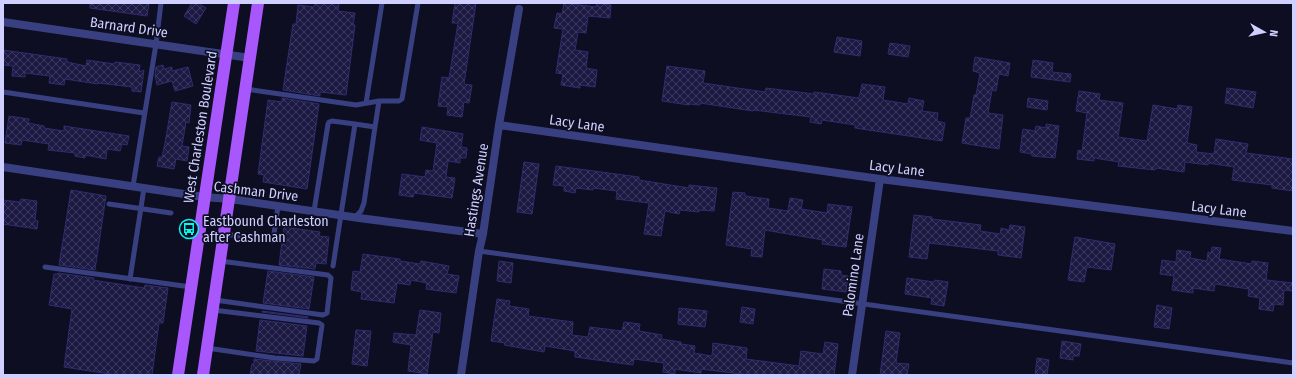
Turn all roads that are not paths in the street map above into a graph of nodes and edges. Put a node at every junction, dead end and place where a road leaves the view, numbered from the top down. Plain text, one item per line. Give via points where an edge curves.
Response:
1 (161, 3) edge
2 (234, 3) edge
3 (258, 3) edge
4 (382, 3) edge
5 (418, 3) edge
6 (519, 9) dead end
7 (3, 22) edge
8 (156, 44) junction
9 (226, 54) junction
10 (250, 58) junction
11 (246, 89) junction
12 (3, 92) edge
13 (379, 101) junction
14 (366, 103) junction
15 (144, 113) junction
16 (355, 124) junction
17 (499, 125) junction
18 (375, 127) junction
19 (3, 167) edge
20 (880, 179) junction
21 (133, 186) junction
22 (144, 188) junction
23 (204, 197) junction
24 (230, 199) junction
25 (109, 204) dead end
26 (278, 206) junction
27 (141, 209) junction
28 (314, 211) junction
29 (171, 213) dead end
30 (340, 215) junction
31 (355, 218) junction
32 (1293, 231) edge
33 (224, 234) junction
34 (483, 234) junction
35 (478, 251) junction
36 (220, 261) junction
37 (333, 266) dead end
38 (45, 267) dead end
39 (130, 279) junction
40 (191, 287) junction
41 (862, 304) junction
42 (214, 305) junction
43 (207, 348) junction
44 (1293, 363) edge
45 (178, 375) edge
46 (203, 375) edge
47 (462, 375) edge
48 (852, 375) edge

1 - 8 lane
2 - 9 main road, West Charleston Boulevard
3 - 10 main road
4 - 14 lane
5 - 13 lane via 402,99
6 - 17 street, Hastings Avenue
7 - 8 street, Barnard Drive
8 - 9 street, Barnard Drive
8 - 15 lane
9 - 10 street, Barnard Drive
9 - 23 main road, West Charleston Boulevard
10 - 11 main road
11 - 14 lane via 356,105
11 - 24 main road
12 - 15 lane
13 - 14 lane
13 - 18 lane
15 - 21 lane
16 - 18 lane
16 - 28 lane via 332,121 328,124
16 - 30 lane
17 - 20 street, Lacy Lane
17 - 34 street, Hastings Avenue
18 - 31 lane via 364,203
19 - 21 street, Cashman Drive
20 - 32 street, Lacy Lane
20 - 41 street, Palomino Lane
21 - 22 street, Cashman Drive
22 - 23 street, Cashman Drive
22 - 27 lane
23 - 24 street, Cashman Drive
23 - 40 main road, West Charleston Boulevard
24 - 26 street, Cashman Drive
24 - 33 main road
25 - 27 lane
26 - 28 street, Cashman Drive
26 - 33 lane via 273,241
27 - 29 lane
27 - 39 lane
28 - 30 street, Cashman Drive
30 - 31 street, Cashman Drive
30 - 37 lane
31 - 34 street, Cashman Drive
33 - 36 main road
34 - 35 street, Hastings Avenue
35 - 41 lane
35 - 47 street, Hastings Avenue
36 - 42 main road
36 - 42 lane via 328,275 331,278 327,313 308,314
38 - 39 lane
39 - 40 lane
40 - 45 main road, West Charleston Boulevard
41 - 44 lane
41 - 48 street, Palomino Lane
42 - 43 main road
42 - 43 lane via 319,323 322,325 317,359 314,361 275,358
43 - 46 main road

